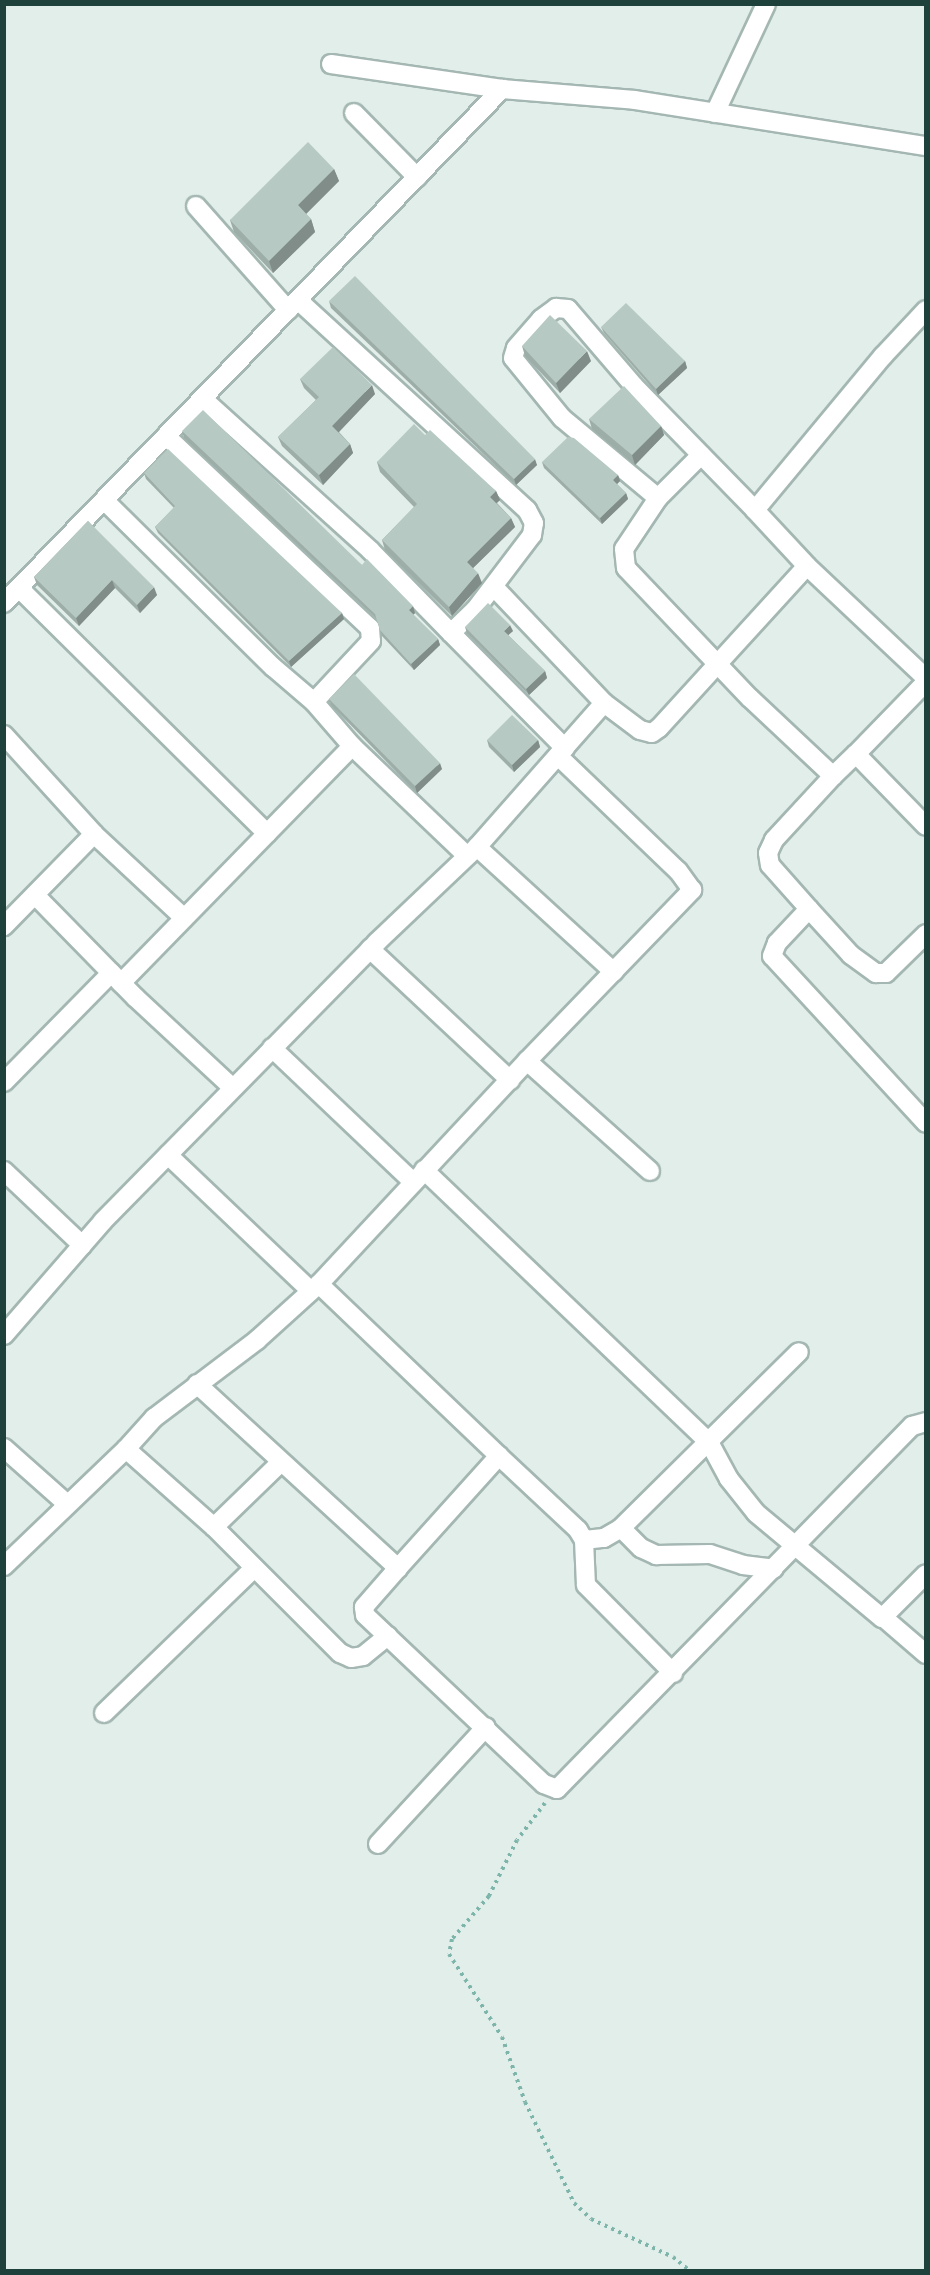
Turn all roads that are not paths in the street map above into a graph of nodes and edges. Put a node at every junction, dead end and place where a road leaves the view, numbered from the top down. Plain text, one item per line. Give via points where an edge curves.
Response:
1 (766, 4) edge
2 (331, 64) dead end
3 (502, 89) junction
4 (354, 113) dead end
5 (715, 113) junction
6 (926, 146) edge
7 (417, 177) junction
8 (196, 206) dead end
9 (293, 305) junction
10 (926, 310) edge
11 (203, 399) junction
12 (166, 436) junction
13 (701, 455) junction
14 (658, 498) junction
15 (104, 500) junction
16 (755, 510) junction
17 (807, 566) junction
18 (19, 588) junction
19 (495, 588) junction
20 (4, 603) edge
21 (451, 633) junction
22 (716, 664) junction
23 (926, 680) edge
24 (314, 702) junction
25 (604, 703) junction
26 (4, 735) edge
27 (352, 746) junction
28 (561, 752) junction
29 (856, 754) junction
30 (833, 776) junction
31 (926, 826) edge
32 (267, 832) junction
33 (94, 834) junction
34 (472, 851) junction
35 (35, 895) junction
36 (809, 909) junction
37 (184, 918) junction
38 (4, 926) edge
39 (926, 934) edge
40 (370, 949) junction
41 (614, 972) junction
42 (116, 978) junction
43 (272, 1048) junction
44 (527, 1061) junction
45 (510, 1080) junction
46 (4, 1082) edge
47 (233, 1088) junction
48 (926, 1123) edge
49 (168, 1155) junction
50 (650, 1171) dead end
51 (4, 1172) edge
52 (418, 1176) junction
53 (82, 1245) junction
54 (315, 1287) junction
55 (4, 1335) edge
56 (799, 1352) dead end
57 (197, 1384) junction
58 (926, 1422) edge
59 (709, 1442) junction
60 (4, 1448) edge
61 (126, 1449) junction
62 (499, 1456) junction
63 (281, 1462) junction
64 (67, 1504) junction
65 (214, 1527) junction
66 (621, 1528) junction
67 (584, 1540) junction
68 (797, 1546) junction
69 (4, 1566) edge
70 (398, 1568) junction
71 (253, 1569) junction
72 (774, 1569) junction
73 (926, 1574) edge
74 (884, 1618) junction
75 (388, 1636) junction
76 (926, 1654) edge
77 (673, 1673) junction
78 (104, 1713) dead end
79 (486, 1727) junction
80 (378, 1844) dead end

1 - 5 street
2 - 3 street
3 - 5 street via 635,100
3 - 7 street
4 - 7 street
5 - 6 street
7 - 9 street
8 - 9 street
9 - 11 street
9 - 19 street via 527,510 534,523 532,536
10 - 16 street
11 - 12 street
11 - 21 street via 370,550
12 - 15 street
12 - 24 street via 370,628 371,641
13 - 14 street
13 - 14 street via 567,309 556,308 541,319 516,348 513,358 562,418
13 - 16 street
14 - 22 street via 624,549 626,568
15 - 18 street
15 - 24 street via 273,667
16 - 17 street
17 - 22 street
17 - 23 street
18 - 20 street
18 - 32 street
19 - 21 street
19 - 25 street
21 - 28 street
22 - 25 street via 652,733 640,730
22 - 30 street
23 - 29 street
24 - 27 street
25 - 28 street
26 - 33 street
27 - 32 street
27 - 34 street
28 - 34 street
28 - 41 street via 692,890
29 - 30 street
29 - 31 street
30 - 36 street via 774,840 768,853 770,865
32 - 37 street
33 - 35 street
33 - 37 street
34 - 40 street
34 - 41 street
35 - 38 street
35 - 42 street
36 - 39 street via 851,955 876,973 886,972
36 - 48 street via 773,949 776,964
37 - 42 street
40 - 43 street
40 - 45 street
41 - 44 street
42 - 46 street
42 - 47 street
43 - 47 street
43 - 52 street
44 - 45 street
44 - 50 street
45 - 52 street
47 - 49 street
49 - 53 street
49 - 54 street
51 - 53 street
52 - 54 street
52 - 59 street
53 - 55 street
54 - 57 street via 257,1340
54 - 62 street
56 - 59 street
57 - 61 street via 154,1418
57 - 63 street
58 - 68 street via 912,1426
59 - 66 street
59 - 68 street via 741,1497
60 - 64 street
61 - 64 street
61 - 65 street
62 - 67 street
62 - 70 street
63 - 65 street
63 - 70 street
64 - 69 street
65 - 71 street
66 - 67 street via 604,1538
66 - 72 street via 641,1548 656,1555 710,1554 742,1565
67 - 77 street via 586,1585
68 - 72 street
68 - 74 street
70 - 75 street via 364,1607 365,1616
71 - 75 street via 340,1653 351,1658 363,1656
71 - 78 street
72 - 77 street
73 - 74 street
74 - 76 street
75 - 79 street
77 - 79 street via 557,1789 544,1784
79 - 80 street

